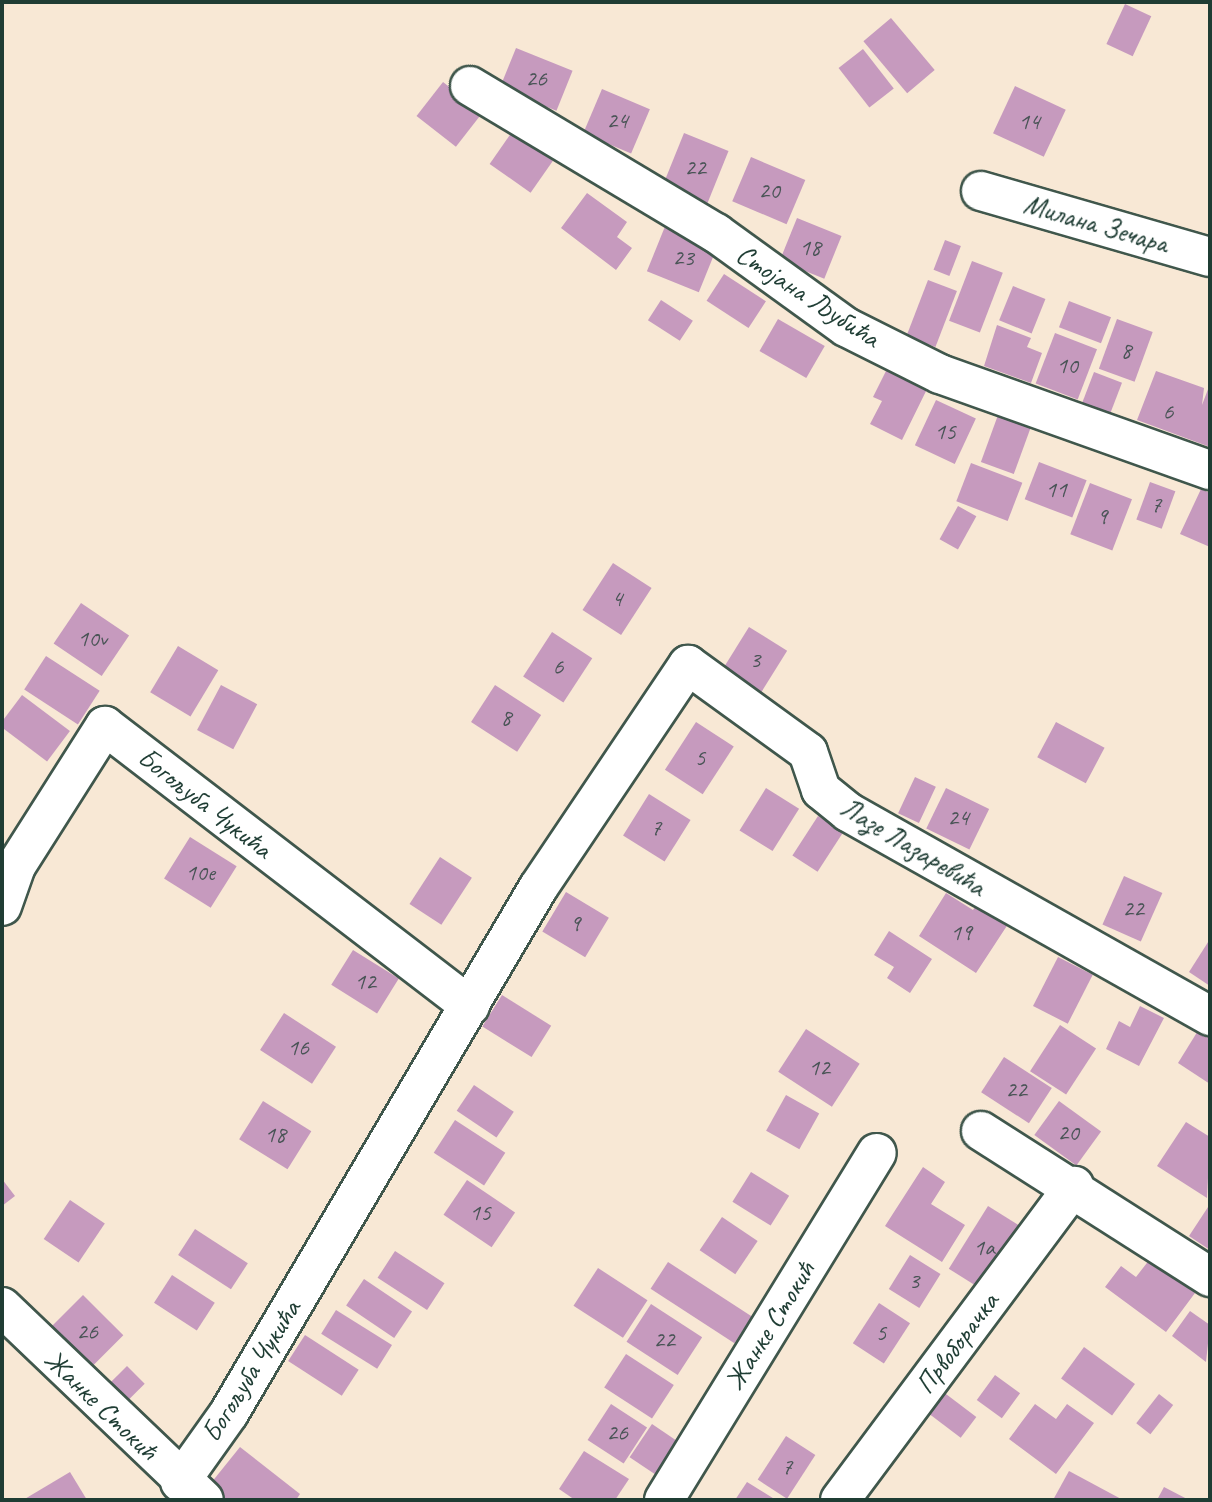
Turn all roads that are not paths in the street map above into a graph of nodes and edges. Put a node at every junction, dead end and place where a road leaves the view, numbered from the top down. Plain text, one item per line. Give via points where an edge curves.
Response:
1 (470, 86) dead end
2 (981, 191) dead end
3 (1210, 257) edge
4 (1210, 470) edge
5 (662, 701) joint
6 (2, 906) edge
7 (470, 1006) junction
8 (1210, 1016) edge
9 (981, 1130) dead end
10 (877, 1153) dead end
11 (1074, 1186) junction
12 (1210, 1277) edge
13 (2, 1307) edge
14 (192, 1491) edge
15 (664, 1500) edge
16 (840, 1500) edge

1 - 4 street, Стојана Љубића via 716,233 846,327 940,374
2 - 3 street, Милана Зечара
5 - 7 street, Богољуба Чукића via 552,865
5 - 8 street, Лазе Лазаревића via 688,665 808,752 821,790 848,812
6 - 7 street, Богољуба Чукића via 16,866 105,726
7 - 14 street, Богољуба Чукића via 229,1413
9 - 11 street
10 - 15 street, Жанке Стокић
11 - 12 street
11 - 16 street, Првоборачка
13 - 14 street, Жанке Стокић

